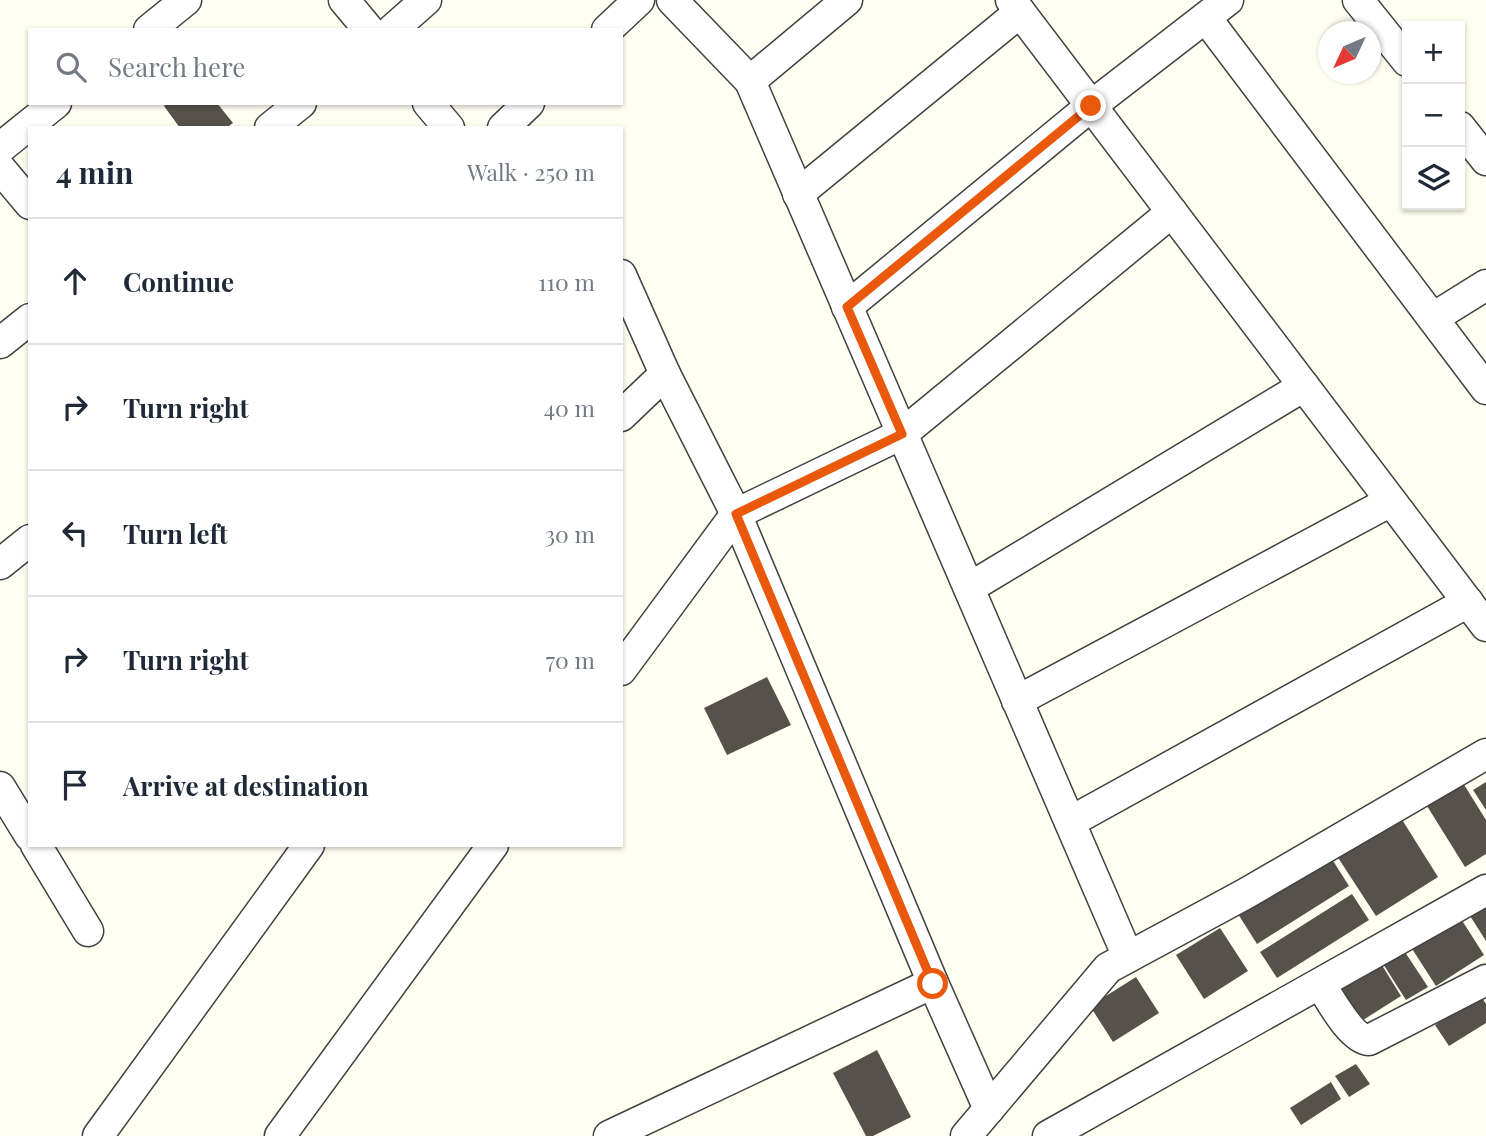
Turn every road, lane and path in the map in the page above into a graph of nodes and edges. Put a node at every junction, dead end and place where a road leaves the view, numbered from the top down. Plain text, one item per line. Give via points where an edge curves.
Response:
1 (186, 0) edge
2 (344, 0) edge
3 (426, 0) edge
4 (639, 0) edge
5 (672, 0) edge
6 (847, 0) edge
7 (1359, 0) edge
8 (1016, 6) edge
9 (1217, 9) edge
10 (151, 28) edge
11 (367, 28) edge
12 (394, 28) edge
13 (609, 28) edge
14 (1402, 55) edge
15 (750, 81) junction
16 (54, 105) edge
17 (299, 105) edge
18 (430, 105) edge
19 (527, 105) edge
20 (1091, 106) junction
21 (273, 126) edge
22 (447, 126) edge
23 (505, 126) edge
24 (1465, 133) edge
25 (0, 148) edge
26 (1486, 160) edge
27 (0, 168) edge
28 (798, 194) junction
29 (28, 202) edge
30 (1172, 212) junction
31 (623, 280) edge
32 (1486, 285) edge
33 (847, 307) junction
34 (1433, 318) junction
35 (28, 321) edge
36 (0, 343) edge
37 (665, 374) junction
38 (1304, 386) junction
39 (1486, 389) edge
40 (623, 414) edge
41 (902, 434) junction
42 (1391, 501) junction
43 (736, 514) junction
44 (28, 543) edge
45 (0, 564) edge
46 (969, 588) junction
47 (1468, 602) junction
48 (1486, 626) edge
49 (623, 667) edge
50 (1017, 701) junction
51 (1486, 754) edge
52 (0, 787) edge
53 (1070, 822) junction
54 (28, 833) edge
55 (37, 847) edge
56 (308, 847) edge
57 (492, 847) edge
58 (1486, 890) edge
59 (88, 931) dead end
60 (1128, 957) junction
61 (1486, 980) edge
62 (933, 984) junction
63 (1320, 984) junction
64 (989, 1109) junction
65 (98, 1136) edge
66 (279, 1136) edge
67 (609, 1136) edge
68 (966, 1136) edge
69 (1048, 1136) edge

1 - 10 street
2 - 11 street
3 - 12 street
4 - 13 street
5 - 15 street
6 - 15 street
7 - 14 street
8 - 20 street
8 - 28 street
9 - 20 street
9 - 34 street
15 - 28 street
16 - 25 street
17 - 21 street
18 - 22 street
19 - 23 street
20 - 30 street
20 - 33 street
24 - 26 street
27 - 29 street
28 - 33 street
30 - 38 street
30 - 41 street
31 - 37 street
32 - 34 street
33 - 41 street
34 - 39 street
35 - 36 street
37 - 40 street
37 - 43 street
38 - 42 street
38 - 46 street
41 - 43 street
41 - 46 street
42 - 47 street
42 - 50 street
43 - 49 street
43 - 62 street
44 - 45 street
46 - 50 street
47 - 48 street
47 - 53 street
50 - 53 street
51 - 60 street
52 - 54 street
53 - 60 street
55 - 59 street
56 - 65 street
57 - 66 street
58 - 63 street
60 - 64 street via 1108,968
61 - 63 street via 1369,1040 1354,1034
62 - 64 street
62 - 67 street
63 - 69 street
64 - 68 street

